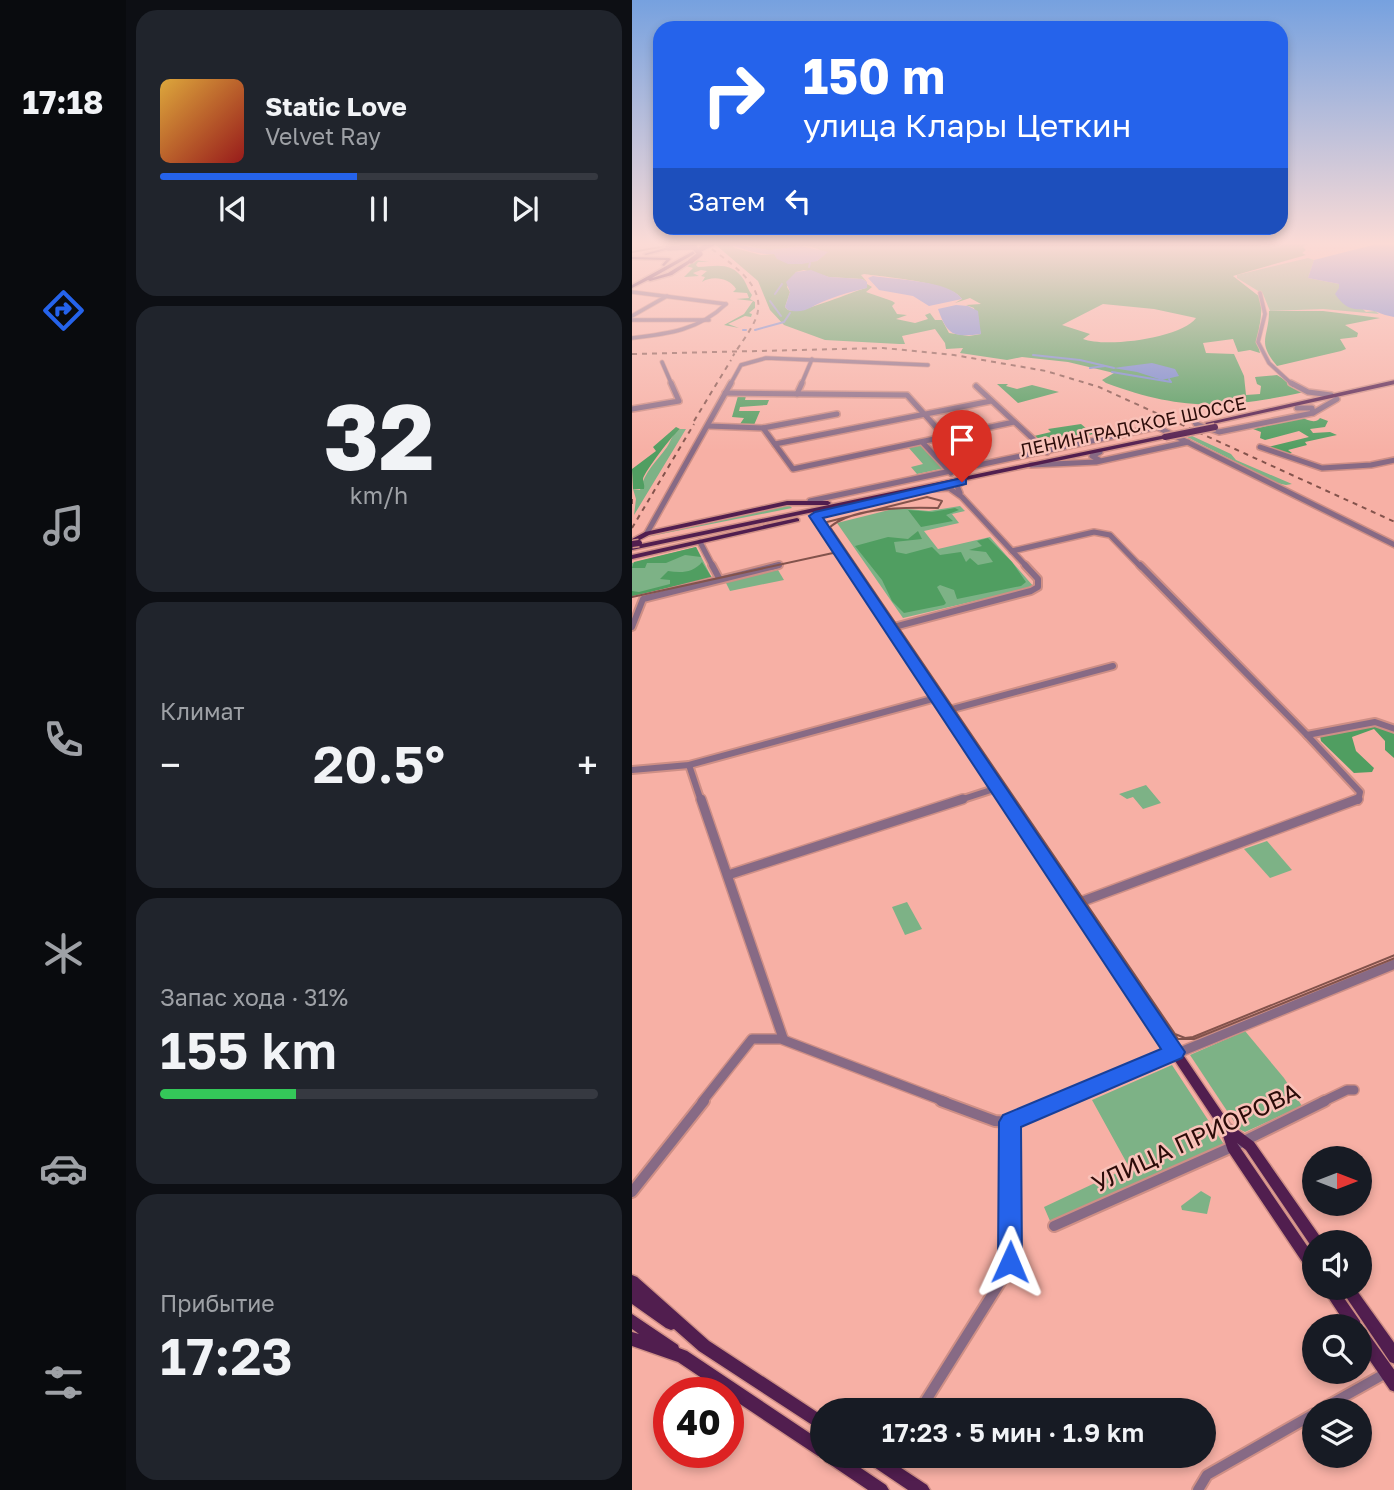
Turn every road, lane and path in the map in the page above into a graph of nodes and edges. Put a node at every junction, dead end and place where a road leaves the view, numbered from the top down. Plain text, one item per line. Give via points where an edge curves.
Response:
1 (717, 313) edge
2 (1266, 313) edge
3 (632, 318) edge
4 (710, 320) junction
5 (632, 338) edge
6 (812, 359) junction
7 (662, 362) dead end
8 (928, 365) dead end
9 (1394, 384) edge
10 (976, 386) dead end
11 (725, 393) junction
12 (797, 394) junction
13 (1336, 397) junction
14 (991, 401) junction
15 (1297, 408) junction
16 (632, 409) edge
17 (1313, 413) junction
18 (837, 414) dead end
19 (925, 414) junction
20 (1193, 419) dead end
21 (1014, 422) junction
22 (708, 426) junction
23 (763, 428) junction
24 (946, 438) junction
25 (1188, 442) junction
26 (923, 443) junction
27 (774, 444) junction
28 (1260, 447) dead end
29 (1047, 452) junction
30 (1055, 452) junction
31 (1099, 452) junction
32 (1070, 453) junction
33 (1037, 454) junction
34 (1025, 457) junction
35 (1103, 460) junction
36 (1394, 460) edge
37 (1030, 466) junction
38 (997, 470) junction
39 (951, 473) junction
40 (962, 482) junction
41 (897, 484) junction
42 (934, 489) junction
43 (880, 492) junction
44 (962, 497) junction
45 (791, 508) junction
46 (828, 511) junction
47 (815, 516) junction
48 (799, 517) junction
49 (647, 533) junction
50 (700, 542) junction
51 (635, 545) edge
52 (1394, 545) edge
53 (1012, 551) junction
54 (632, 557) edge
55 (779, 565) dead end
56 (719, 578) junction
57 (632, 627) edge
58 (890, 628) junction
59 (1113, 666) dead end
60 (936, 698) junction
61 (945, 711) junction
62 (1394, 729) edge
63 (1307, 735) junction
64 (689, 765) junction
65 (632, 770) edge
66 (997, 788) junction
67 (728, 875) junction
68 (1075, 904) junction
69 (1394, 964) edge
70 (783, 1038) junction
71 (1174, 1052) junction
72 (1354, 1090) dead end
73 (1010, 1122) junction
74 (1239, 1144) junction
75 (632, 1192) edge
76 (1054, 1226) dead end
77 (1307, 1230) edge
78 (1302, 1247) edge
79 (632, 1282) edge
80 (632, 1296) edge
81 (1355, 1300) edge
82 (632, 1321) edge
83 (632, 1339) edge
84 (704, 1346) junction
85 (1372, 1352) edge
86 (682, 1356) junction
87 (1394, 1357) edge
88 (1390, 1379) edge
89 (928, 1398) edge
90 (1347, 1398) edge
91 (810, 1416) edge
92 (1302, 1420) edge
93 (810, 1442) edge
94 (846, 1468) edge
95 (897, 1468) edge
96 (874, 1488) edge
97 (922, 1490) edge
98 (1198, 1490) edge

1 - 4 street
2 - 13 street via 1258,340 1277,373 1316,397
3 - 4 street
4 - 5 street via 683,331
6 - 8 street
6 - 11 street via 764,358 741,365
6 - 12 street
7 - 16 street via 679,401
9 - 13 main road, ЛЕНИНГРАДСКОЕ ШОССЕ
10 - 14 street
11 - 12 street
11 - 22 street
12 - 19 street via 907,395
13 - 15 main road, ЛЕНИНГРАДСКОЕ ШОССЕ
13 - 17 street
13 - 32 main road, ЛЕНИНГРАДСКОЕ ШОССЕ, bridge
14 - 19 street
14 - 21 street
15 - 17 street via 1312,408
15 - 31 main road, ЛЕНИНГРАДСКОЕ ШОССЕ, bridge
17 - 20 street via 1219,432
18 - 23 street
19 - 24 street
19 - 27 street
21 - 24 street
21 - 29 street
22 - 23 street
22 - 49 street
23 - 27 street
24 - 26 street
25 - 30 street via 1162,428 1146,429
25 - 35 street
25 - 52 street
26 - 27 street via 792,469
26 - 39 street
28 - 36 street via 1326,468
29 - 30 street
29 - 33 street
30 - 32 street
30 - 33 street
31 - 35 street via 1092,457
31 - 37 main road, ЛЕНИНГРАДСКОЕ ШОССЕ
32 - 38 main road, ЛЕНИНГРАДСКОЕ ШОССЕ
33 - 34 street
34 - 38 street
34 - 39 street
35 - 37 street
37 - 38 main road, ЛЕНИНГРАДСКОЕ ШОССЕ
38 - 40 main road
38 - 43 main road, ЛЕНИНГРАДСКОЕ ШОССЕ
38 - 45 main road, ЛЕНИНГРАДСКОЕ ШОССЕ
39 - 41 street
40 - 42 main road
40 - 44 street via 957,488
41 - 43 street
41 - 45 street
42 - 44 street via 949,488
42 - 46 main road
43 - 45 main road, ЛЕНИНГРАДСКОЕ ШОССЕ
44 - 53 street
45 - 48 main road
45 - 49 main road
45 - 51 main road, ЛЕНИНГРАДСКОЕ ШОССЕ
46 - 47 main road
46 - 48 main road
47 - 48 main road
47 - 58 main road
48 - 50 main road
49 - 51 main road
50 - 54 main road
50 - 56 street
53 - 58 street via 1037,579 1037,589
53 - 63 street via 1094,532 1110,535
55 - 56 street
56 - 57 street via 640,601
58 - 60 main road
59 - 61 street
60 - 61 main road
60 - 64 street
61 - 66 main road
62 - 63 street via 1375,722
63 - 68 street via 1360,792 1358,801
64 - 65 street
64 - 67 street
66 - 67 street
66 - 68 main road
67 - 70 street
68 - 71 main road
69 - 71 street
70 - 73 street via 995,1121
70 - 75 street via 752,1039
71 - 73 street
71 - 74 main road
72 - 74 street, УЛИЦА ПРИОРОВА
73 - 89 street via 1009,1268
74 - 76 street, УЛИЦА ПРИОРОВА
74 - 77 main road
74 - 78 main road
79 - 84 main road
80 - 84 main road
81 - 87 main road
82 - 86 main road
83 - 86 main road
84 - 91 main road
85 - 88 main road
86 - 93 main road
88 - 90 street
92 - 98 street via 1207,1475
94 - 96 main road
95 - 97 main road

